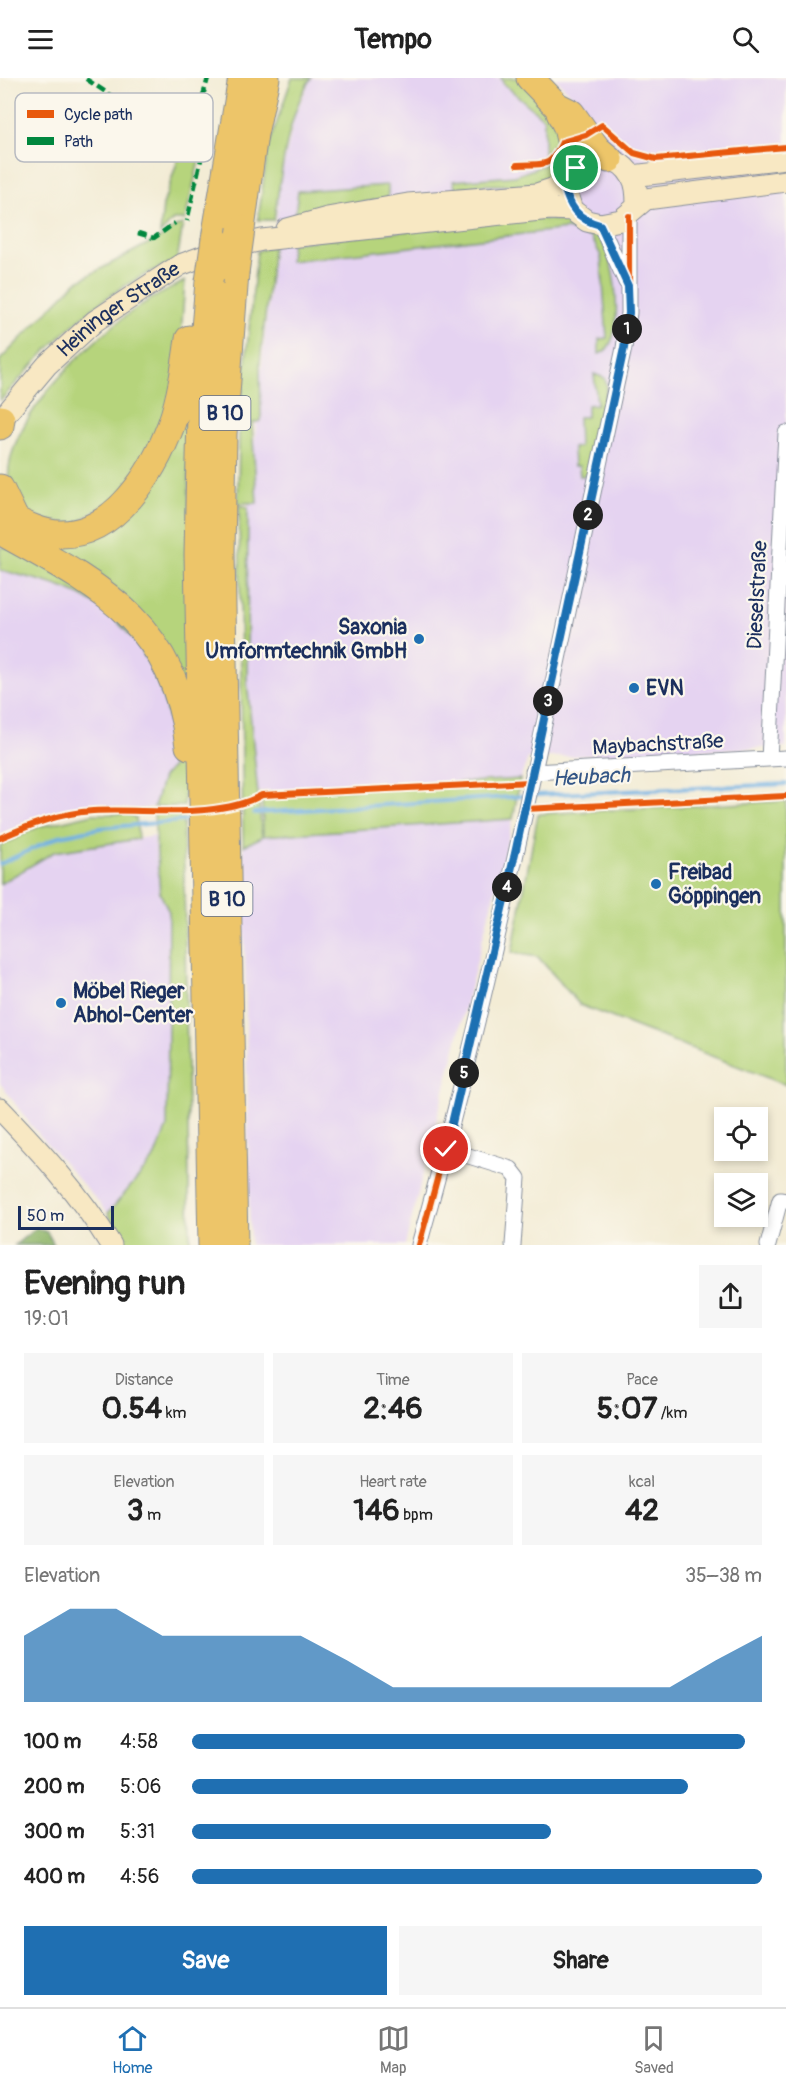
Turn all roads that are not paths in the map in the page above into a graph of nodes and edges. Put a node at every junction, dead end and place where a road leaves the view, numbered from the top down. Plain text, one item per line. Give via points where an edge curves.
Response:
1 (242, 78) edge
2 (266, 78) edge
3 (285, 78) edge
4 (530, 78) edge
5 (557, 106) junction
6 (254, 134) junction
7 (786, 158) edge
8 (609, 159) junction
9 (570, 176) junction
10 (632, 176) junction
11 (786, 181) edge
12 (572, 210) junction
13 (633, 210) junction
14 (600, 225) junction
15 (251, 234) junction
16 (209, 282) junction
17 (628, 286) junction
18 (0, 422) edge
19 (786, 433) edge
20 (0, 488) edge
21 (4, 526) edge
22 (786, 758) edge
23 (769, 759) junction
24 (203, 774) junction
25 (532, 777) junction
26 (0, 1109) edge
27 (446, 1149) junction
28 (783, 1200) edge
29 (111, 1245) edge
30 (212, 1245) edge
31 (234, 1245) edge
32 (419, 1245) edge
33 (513, 1245) edge
34 (768, 1245) edge

1 - 16 highway, B 10, bridge
2 - 6 highway, B 10
3 - 6 highway via 275,106
4 - 5 highway
5 - 8 highway via 571,113
5 - 9 highway via 567,127
6 - 15 highway, B 10
7 - 10 main road
8 - 9 main road via 588,161
8 - 10 main road
9 - 12 main road
9 - 15 main road, Heininger Straße via 537,194 435,200
10 - 13 main road
11 - 13 main road via 646,199
12 - 14 main road
12 - 15 main road, Heininger Straße
13 - 14 main road via 621,220
13 - 17 street
14 - 17 street
15 - 18 main road, Heininger Straße via 180,265 94,321 47,365
15 - 31 highway, B 10, bridge via 235,273 223,434 221,554
16 - 21 highway via 192,319 171,424 143,479 125,502 102,523 83,531 49,533
16 - 24 highway, B 10 via 200,430 198,564
17 - 25 street via 624,348
19 - 23 street, Dieselstraße
20 - 21 highway
21 - 24 highway, B 10 via 106,593 135,618 167,667 187,727 190,751
22 - 23 street, Maybachstraße
23 - 25 street, Maybachstraße
24 - 30 highway, B 10
25 - 27 street
26 - 29 main road via 90,1210
27 - 32 street
27 - 33 street via 511,1169 518,1178
28 - 34 street

